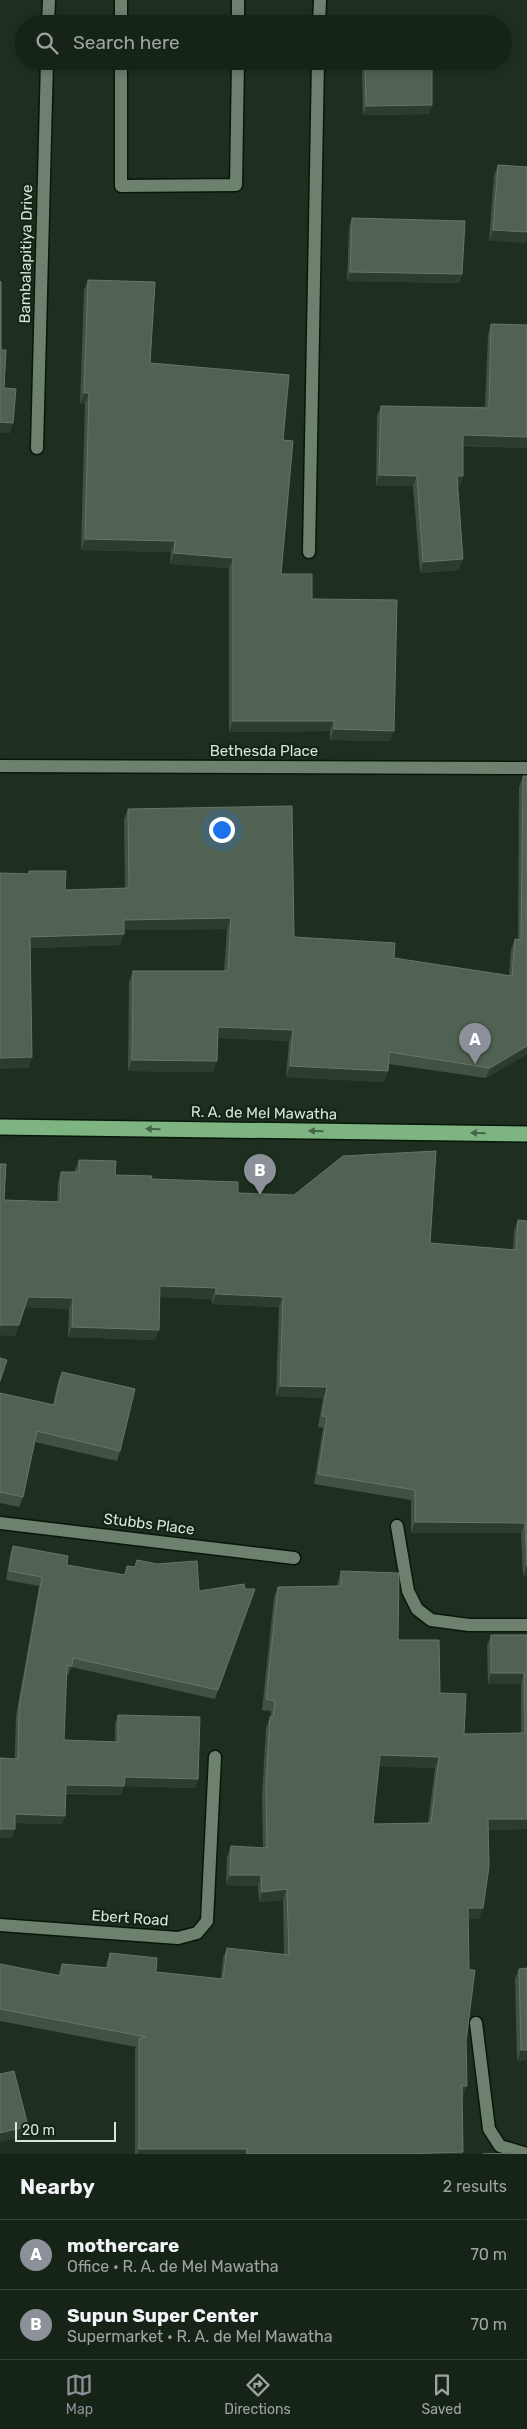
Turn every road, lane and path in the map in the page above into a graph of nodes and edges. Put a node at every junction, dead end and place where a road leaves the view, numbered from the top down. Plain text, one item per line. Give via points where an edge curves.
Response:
1 (49, 0) edge
2 (121, 0) edge
3 (238, 0) edge
4 (320, 0) edge
5 (48, 15) edge
6 (121, 15) edge
7 (238, 15) edge
8 (319, 15) edge
9 (47, 70) edge
10 (121, 70) edge
11 (238, 70) edge
12 (318, 70) edge
13 (37, 448) dead end
14 (309, 552) dead end
15 (0, 766) edge
16 (527, 768) edge
17 (0, 1127) edge
18 (527, 1134) edge
19 (0, 1523) edge
20 (397, 1526) dead end
21 (294, 1558) dead end
22 (527, 1625) edge
23 (216, 1757) dead end
24 (0, 1925) edge
25 (476, 2023) dead end
26 (527, 2154) edge

1 - 5 street
2 - 6 street
3 - 7 street
4 - 8 street
9 - 13 street, Bambalapitiya Drive
10 - 11 street via 121,186 236,186
12 - 14 street
15 - 16 street, Bethesda Place
18 -> 17 highway, R. A. de Mel Mawatha
19 - 21 street, Stubbs Place
20 - 22 street via 408,1592 416,1609 431,1620 469,1625
23 - 24 street, Ebert Road via 207,1921 197,1933 178,1938
25 - 26 street via 489,2130 500,2146

